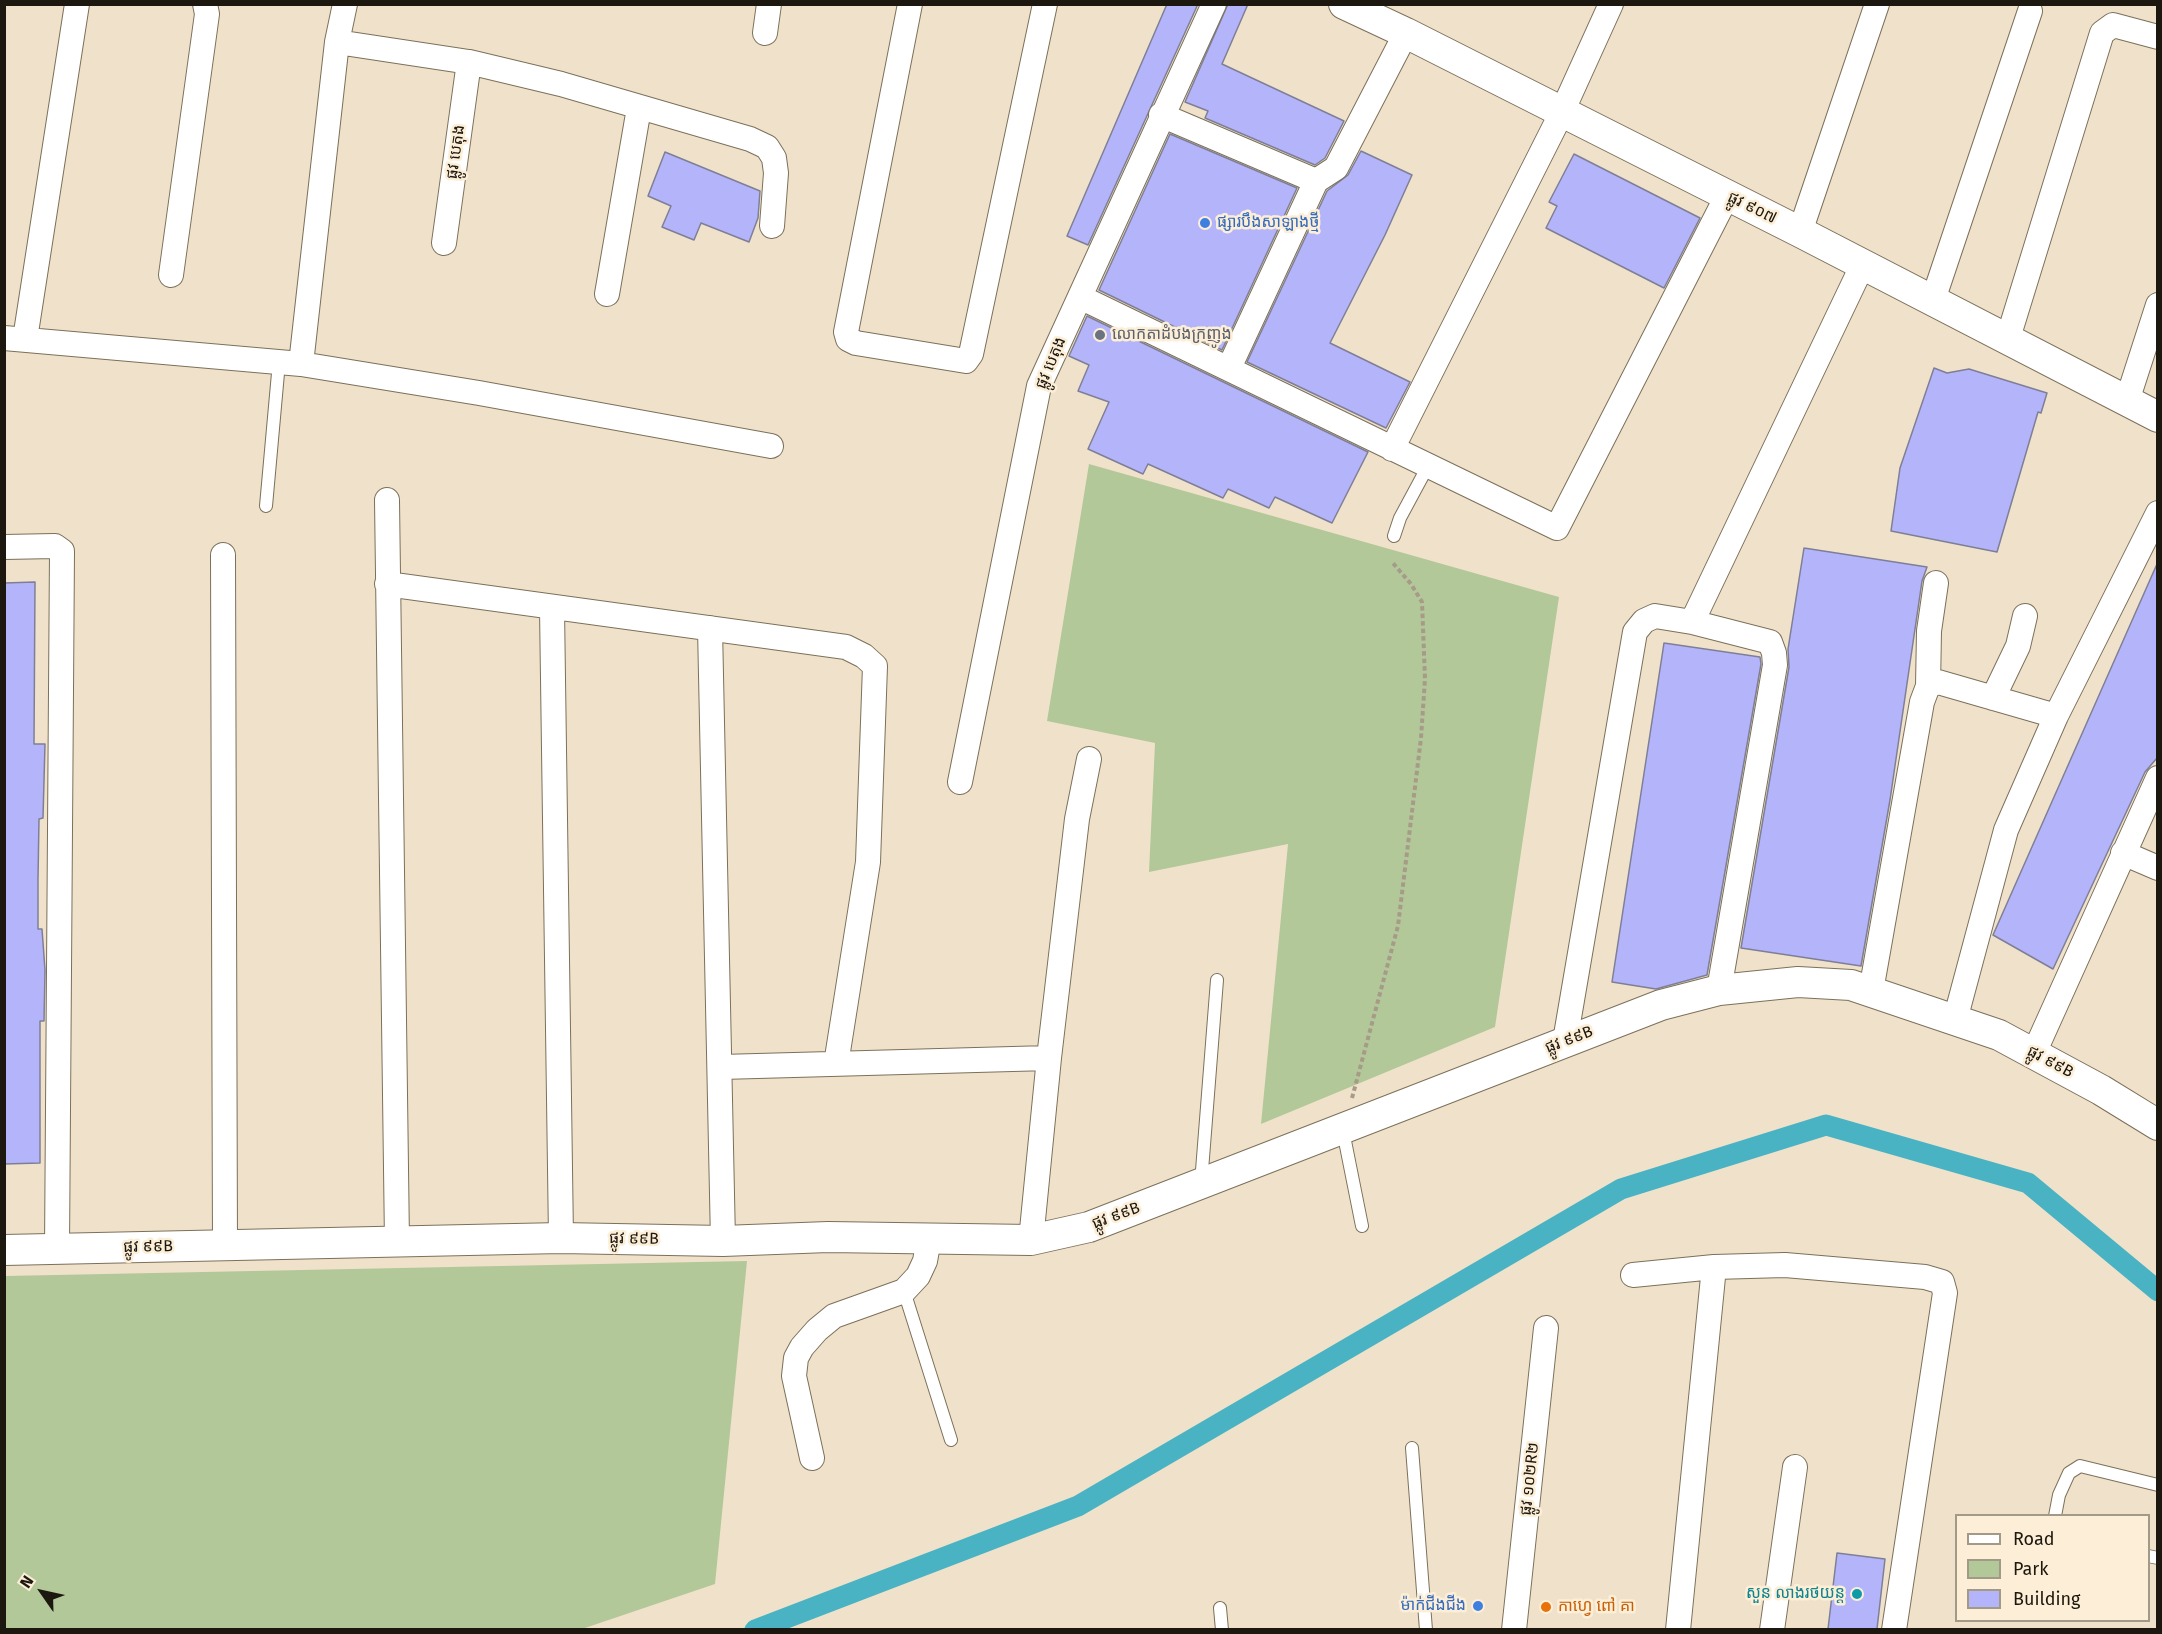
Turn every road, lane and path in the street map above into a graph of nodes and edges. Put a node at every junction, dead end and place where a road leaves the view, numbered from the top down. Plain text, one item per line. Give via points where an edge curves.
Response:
1 (77, 4) edge
2 (205, 4) edge
3 (345, 4) edge
4 (769, 4) edge
5 (910, 4) edge
6 (1045, 4) edge
7 (1214, 4) edge
8 (1344, 4) edge
9 (1611, 4) edge
10 (1876, 4) edge
11 (2030, 11) dead end
12 (765, 33) dead end
13 (1406, 33) junction
14 (2157, 37) edge
15 (337, 42) junction
16 (469, 62) junction
17 (639, 108) junction
18 (1562, 111) junction
19 (1161, 115) junction
20 (1316, 181) junction
21 (1727, 196) junction
22 (772, 226) dead end
23 (1800, 232) junction
24 (444, 243) dead end
25 (1863, 264) junction
26 (171, 275) dead end
27 (607, 294) dead end
28 (1080, 297) junction
29 (1933, 300) junction
30 (2157, 304) edge
31 (15, 338) edge
32 (2008, 338) junction
33 (290, 363) junction
34 (1229, 368) junction
35 (2127, 401) junction
36 (2157, 417) edge
37 (771, 446) dead end
38 (1392, 449) junction
39 (1428, 466) junction
40 (387, 500) dead end
41 (266, 506) dead end
42 (2157, 513) edge
43 (1394, 536) dead end
44 (4, 547) edge
45 (223, 555) dead end
46 (1392, 562) dead end
47 (1936, 583) dead end
48 (387, 584) junction
49 (552, 609) junction
50 (2025, 616) dead end
51 (1692, 622) junction
52 (710, 628) junction
53 (1928, 686) junction
54 (1993, 698) junction
55 (2056, 716) junction
56 (1089, 759) dead end
57 (2157, 778) edge
58 (960, 782) dead end
59 (2123, 854) junction
60 (2157, 868) edge
61 (1216, 980) dead end
62 (1719, 990) junction
63 (1871, 991) junction
64 (1955, 1020) junction
65 (1565, 1041) junction
66 (2034, 1053) junction
67 (1049, 1058) junction
68 (836, 1064) junction
69 (721, 1067) junction
70 (2157, 1125) edge
71 (1343, 1131) junction
72 (1201, 1185) junction
73 (1362, 1226) dead end
74 (561, 1238) junction
75 (929, 1239) junction
76 (1031, 1240) junction
77 (723, 1241) junction
78 (397, 1242) junction
79 (225, 1246) junction
80 (57, 1249) junction
81 (4, 1250) edge
82 (1714, 1267) junction
83 (1633, 1275) dead end
84 (904, 1291) junction
85 (1546, 1328) dead end
86 (951, 1440) dead end
87 (1412, 1448) dead end
88 (812, 1458) dead end
89 (1795, 1467) dead end
90 (2157, 1485) edge
91 (2055, 1514) edge
92 (1220, 1608) dead end
93 (1222, 1629) edge
94 (1426, 1629) edge
95 (1514, 1629) edge
96 (1678, 1629) edge
97 (1772, 1629) edge
98 (1894, 1629) edge

1 - 31 street
2 - 26 street via 207,14
3 - 15 street
4 - 12 street
5 - 6 street via 846,332 848,339 966,361 971,354
7 - 19 street, ផ្លូវ បេតុង
8 - 13 street, ផ្លូវ ៩០៧
9 - 18 street
10 - 23 street
11 - 29 street
13 - 18 street, ផ្លូវ ៩០៧
13 - 20 street via 1336,168
14 - 32 street via 2113,24 2102,33
15 - 16 street
15 - 33 street
16 - 17 street
16 - 24 street, ផ្លូវ បេតុង
17 - 22 street via 767,147 774,158 776,173
17 - 27 street
18 - 21 street, ផ្លូវ ៩០៧
18 - 38 street
19 - 20 street
19 - 28 street, ផ្លូវ បេតុង
20 - 34 street
21 - 23 street, ផ្លូវ ៩០៧
21 - 39 street via 1557,528
23 - 25 street, ផ្លូវ ៩០៧
25 - 29 street, ផ្លូវ ៩០៧
25 - 51 street
28 - 34 street
28 - 58 street, ផ្លូវ បេតុង via 1039,386
29 - 32 street, ផ្លូវ ៩០៧
30 - 35 street
31 - 33 street
32 - 35 street, ផ្លូវ ៩០៧
33 - 37 street
33 - 41 lane
34 - 38 street
35 - 36 street, ផ្លូវ ៩០៧
38 - 39 street
39 - 43 lane
40 - 48 street
42 - 55 street
44 - 80 street via 55,546 62,550
45 - 79 street
46 - 71 path via 1422,602 1425,680 1421,738 1398,927
47 - 53 street via 1929,631
48 - 49 street
48 - 78 street
49 - 52 street
49 - 74 street
50 - 54 street via 2018,646
51 - 62 street via 1770,642 1775,665
51 - 65 street via 1655,616 1635,632
52 - 68 street via 846,647 875,666 868,862
52 - 69 street
53 - 54 street via 1938,682
53 - 63 street
54 - 55 street
55 - 64 street via 2006,830
56 - 67 street via 1077,819
57 - 59 street
59 - 60 street
59 - 66 street
61 - 72 lane
62 - 63 street, ផ្លូវ ៩៩B via 1798,982 1851,985
62 - 65 street, ផ្លូវ ៩៩B via 1661,1005
63 - 64 street, ផ្លូវ ៩៩B
64 - 66 street, ផ្លូវ ៩៩B via 1999,1035
65 - 71 street, ផ្លូវ ៩៩B
66 - 70 street, ផ្លូវ ៩៩B
67 - 68 street
67 - 76 street
68 - 69 street
69 - 77 street
71 - 72 street, ផ្លូវ ៩៩B
71 - 73 lane
72 - 76 street, ផ្លូវ ៩៩B via 1089,1227
74 - 77 street, ផ្លូវ ៩៩B
74 - 78 street, ផ្លូវ ៩៩B
75 - 76 street, ផ្លូវ ៩៩B
75 - 77 street, ផ្លូវ ៩៩B
75 - 84 street via 926,1261
78 - 79 street, ផ្លូវ ៩៩B
79 - 80 street, ផ្លូវ ៩៩B
80 - 81 street, ផ្លូវ ៩៩B
82 - 83 street
82 - 96 street
82 - 98 street via 1785,1265 1925,1277 1942,1282 1945,1293
84 - 86 lane
84 - 88 street via 834,1316 802,1347 794,1376
85 - 95 street, ផ្លូវ ១០២R២
87 - 94 lane
89 - 97 street
90 - 91 lane via 2080,1466 2069,1473
92 - 93 lane

